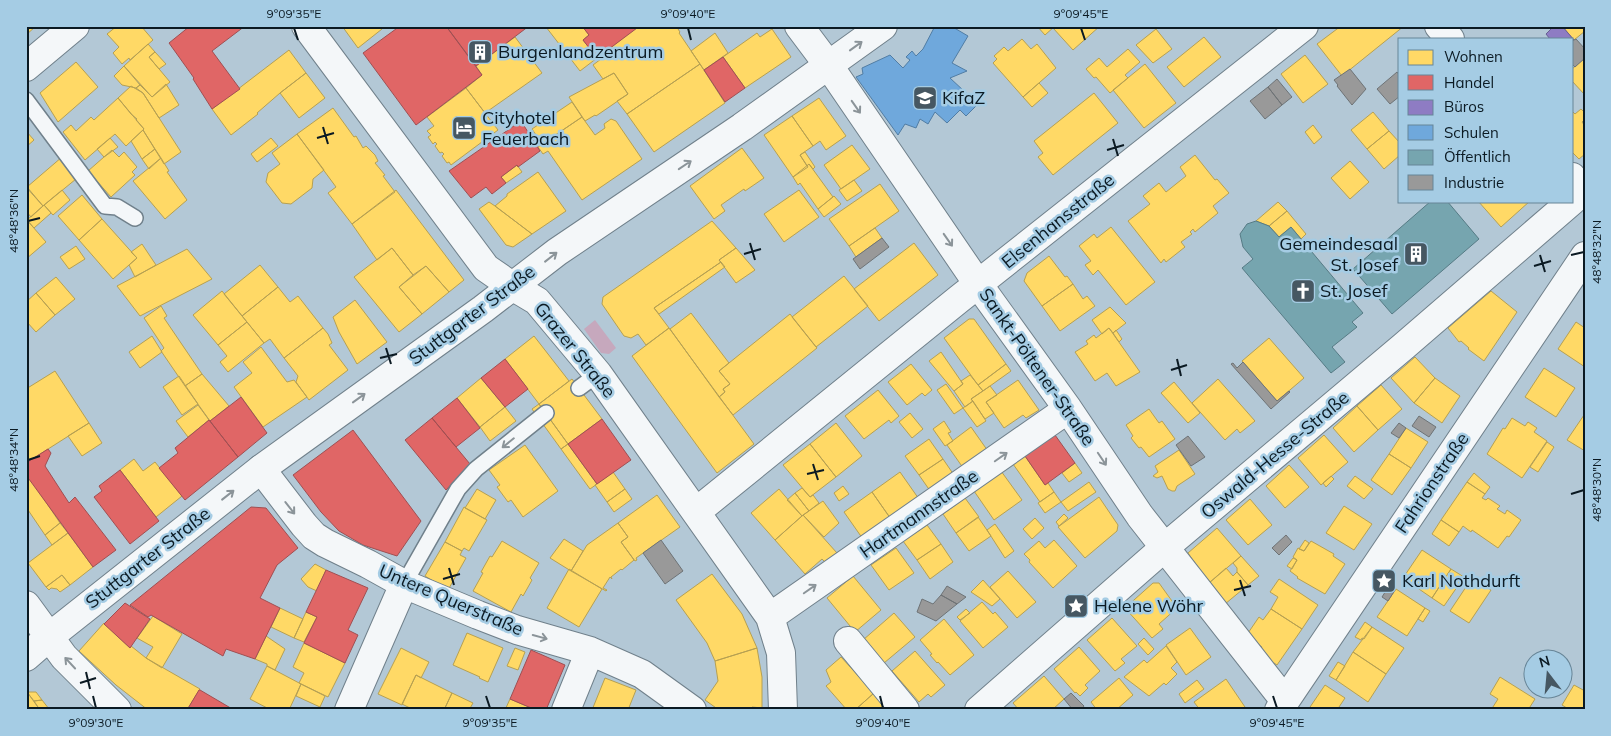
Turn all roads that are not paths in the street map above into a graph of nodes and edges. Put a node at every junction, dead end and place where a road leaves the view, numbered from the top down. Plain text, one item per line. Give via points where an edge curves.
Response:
1 (75, 26) edge
2 (306, 26) edge
3 (799, 26) edge
4 (883, 26) edge
5 (1304, 26) edge
6 (1440, 26) edge
7 (1449, 38) edge
8 (829, 66) junction
9 (26, 67) edge
10 (26, 100) edge
11 (1567, 202) edge
12 (135, 218) dead end
13 (1585, 256) edge
14 (978, 284) junction
15 (512, 286) junction
16 (1068, 409) junction
17 (546, 413) dead end
18 (261, 469) junction
19 (696, 512) junction
20 (1164, 548) junction
21 (404, 584) junction
22 (26, 605) edge
23 (770, 617) junction
24 (49, 637) junction
25 (848, 640) dead end
26 (590, 650) junction
27 (26, 657) edge
28 (1282, 705) edge
29 (117, 710) edge
30 (349, 710) edge
31 (566, 710) edge
32 (692, 710) edge
33 (783, 710) edge
34 (905, 710) edge
35 (979, 710) edge

1 - 9 street
2 - 15 street, Grazer Straße via 486,268
3 - 8 street, Sankt-Pöltener-Straße
8 -> 4 street, Stuttgarter Straße
5 - 14 street, Elsenhansstraße
6 - 7 street
8 -> 14 street, Sankt-Pöltener-Straße
15 -> 8 street, Stuttgarter Straße
10 - 12 lane via 105,206 117,207
11 - 20 street, Oswald-Hesse-Straße via 1398,351
13 - 28 street, Fahrionstraße
14 - 16 street, Sankt-Pöltener-Straße
14 - 19 street, Elsenhansstraße
18 -> 15 street, Stuttgarter Straße
15 - 19 street, Grazer Straße via 537,301 588,381
16 -> 20 street, Sankt-Pöltener-Straße
23 -> 16 street, Hartmannstraße
17 -> 21 lane via 476,469 458,489
18 -> 21 street, Untere Querstraße via 314,536
24 -> 18 street, Stuttgarter Straße
19 - 23 street, Grazer Straße
20 - 28 street, Sankt-Pöltener-Straße
20 - 35 street, Oswald-Hesse-Straße
21 -> 26 street, Untere Querstraße via 517,630
21 - 30 street
22 - 24 street
23 - 33 street, Grazer Straße via 781,653
24 - 27 street, Stuttgarter Straße
29 -> 24 street via 64,657
25 - 34 street
26 - 31 street
26 - 32 street, Untere Querstraße via 642,674

